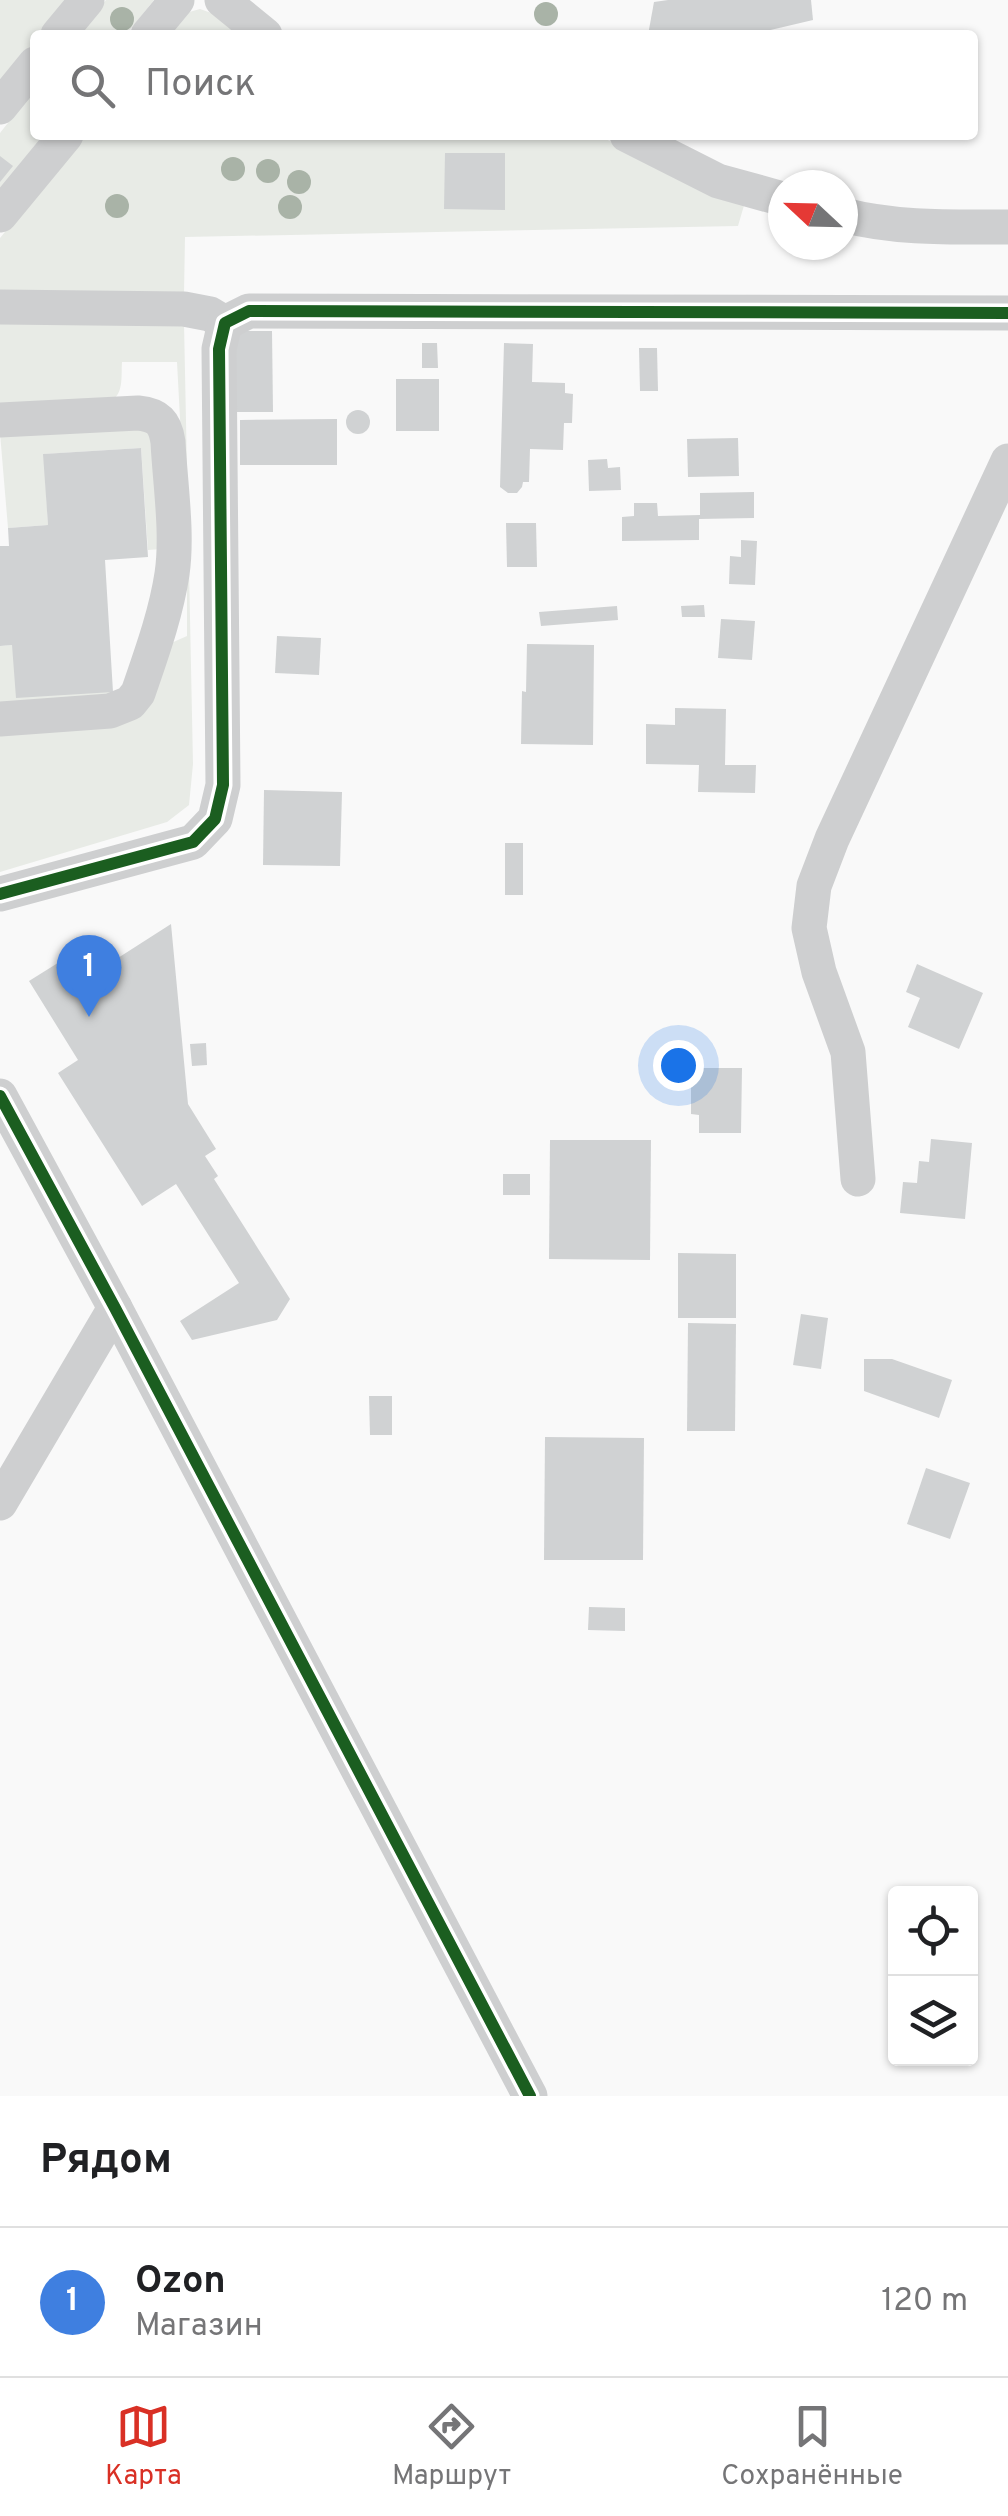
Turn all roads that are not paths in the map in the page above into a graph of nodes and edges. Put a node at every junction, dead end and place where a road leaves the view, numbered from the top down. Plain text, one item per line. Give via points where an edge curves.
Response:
1 (87, 0) edge
2 (176, 0) edge
3 (222, 0) edge
4 (62, 30) edge
5 (152, 30) edge
6 (260, 30) edge
7 (30, 70) edge
8 (0, 107) edge
9 (62, 140) edge
10 (636, 140) edge
11 (768, 195) edge
12 (0, 215) edge
13 (858, 219) edge
14 (1008, 227) edge
15 (0, 307) edge
16 (1008, 313) edge
17 (225, 323) junction
18 (0, 420) edge
19 (1008, 461) edge
20 (0, 719) edge
21 (0, 894) edge
22 (0, 1096) edge
23 (858, 1179) dead end
24 (116, 1308) junction
25 (0, 1503) edge
26 (530, 2096) edge

1 - 4 street
2 - 5 street
3 - 6 street
7 - 8 street
9 - 12 street
10 - 11 street via 718,181
13 - 14 street
15 - 17 street via 184,309
16 - 17 street via 249,311
17 - 21 street via 219,349 223,785 215,819 193,842
18 - 20 street via 138,413 162,420 173,549 167,596 130,703 110,711
19 - 23 street via 814,886 809,928 848,1052
22 - 24 street
24 - 25 street
24 - 26 street

